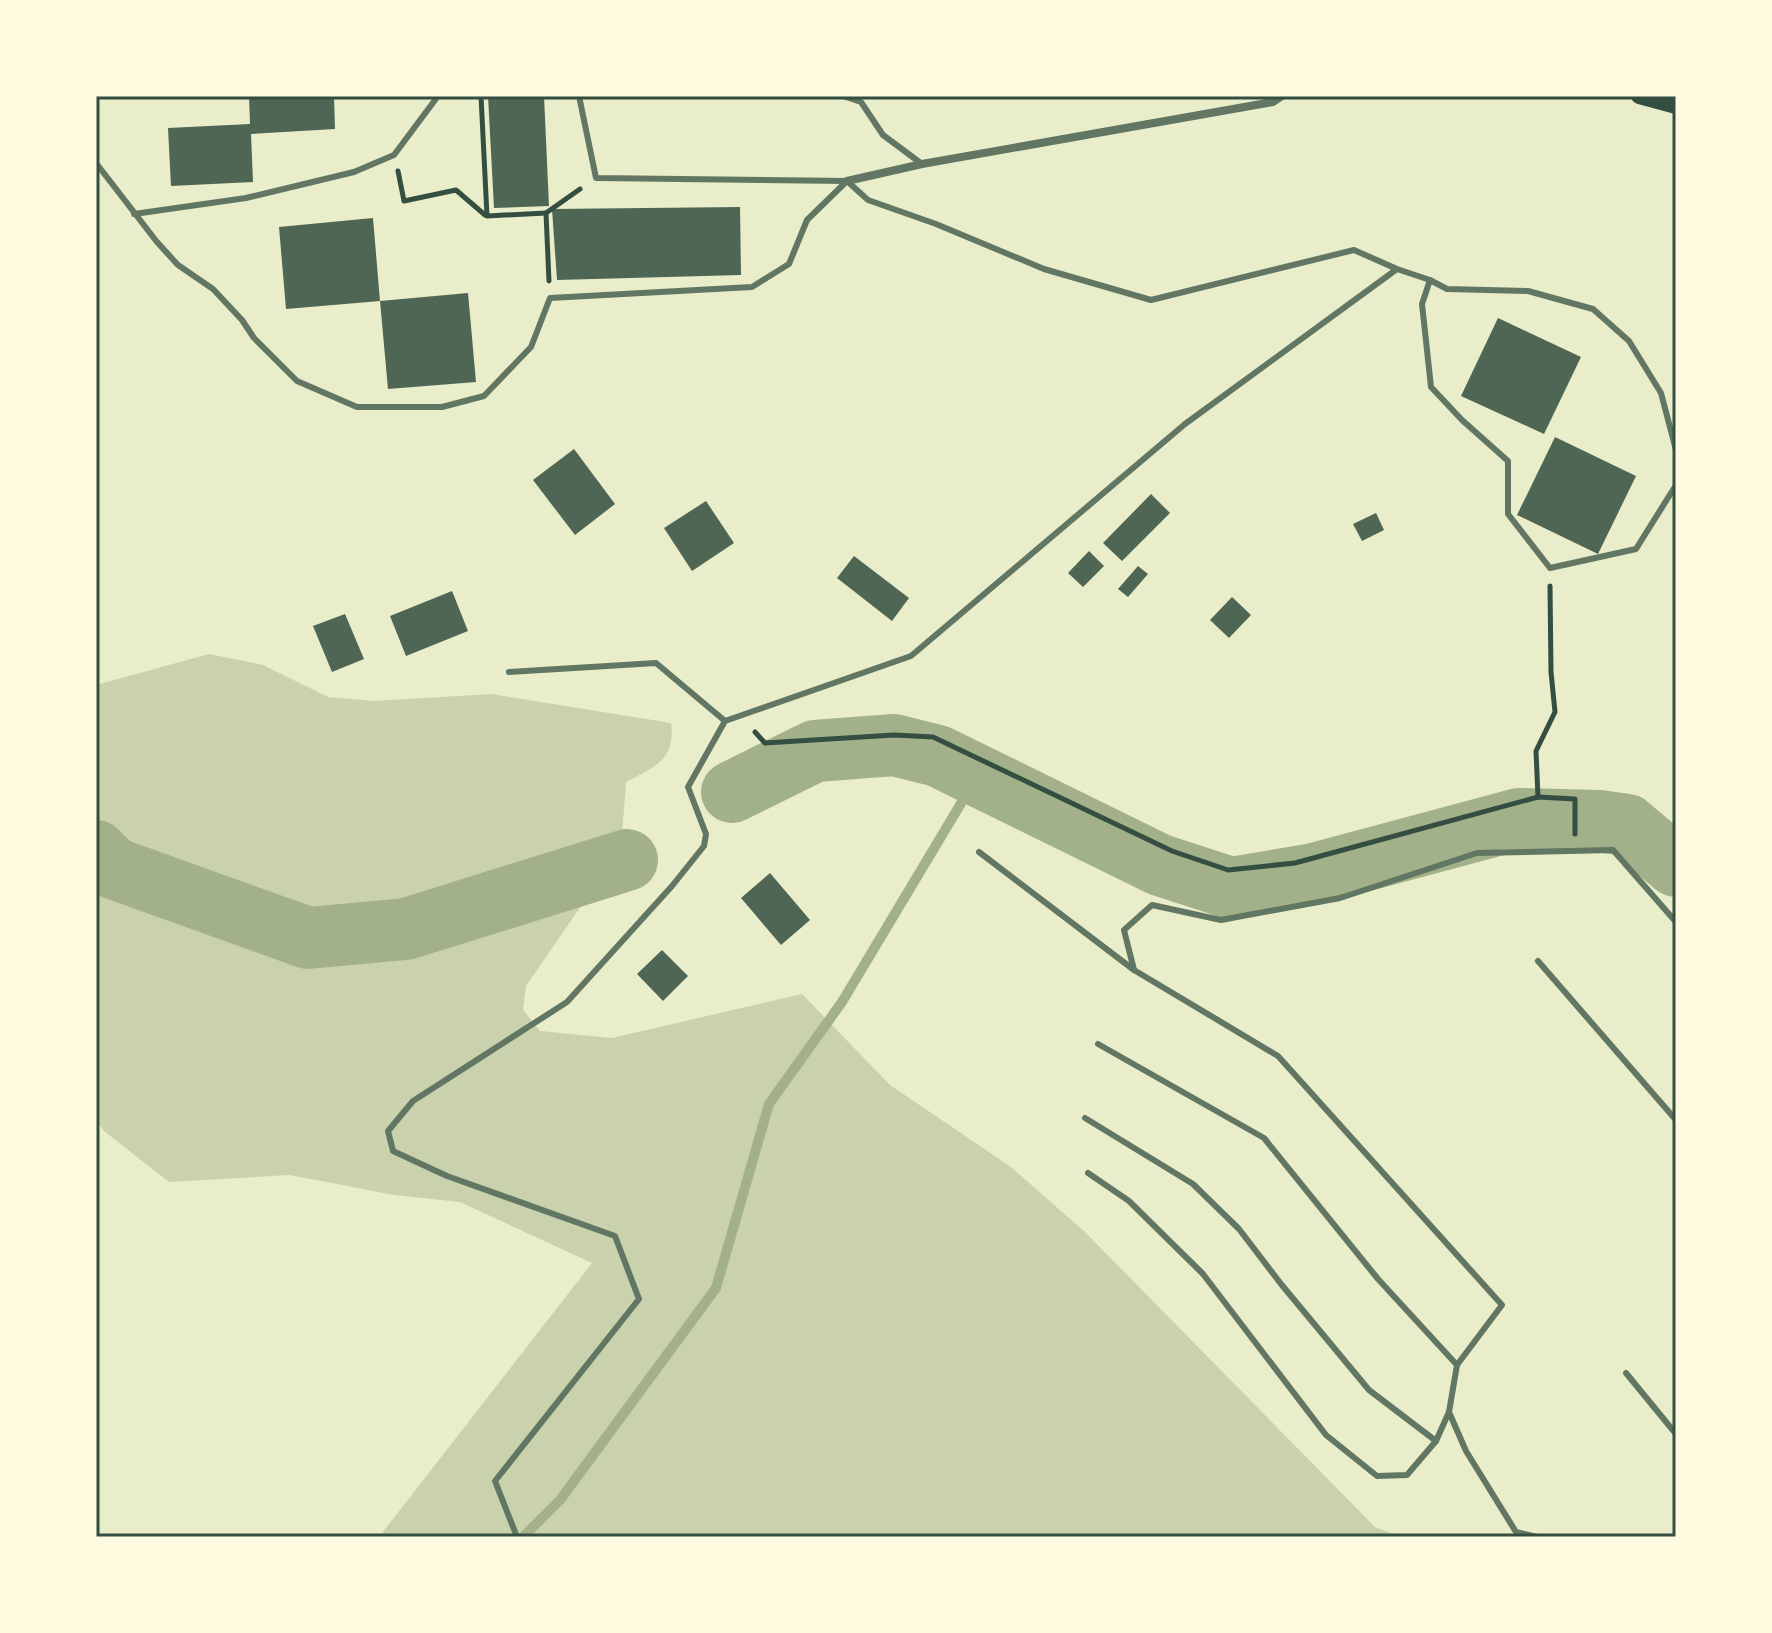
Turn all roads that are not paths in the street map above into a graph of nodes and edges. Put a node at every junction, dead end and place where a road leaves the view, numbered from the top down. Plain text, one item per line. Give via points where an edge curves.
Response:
1 (438, 96) edge
2 (579, 96) edge
3 (843, 96) edge
4 (1282, 96) edge
5 (1639, 96) edge
6 (1676, 106) edge
7 (96, 163) edge
8 (922, 164) junction
9 (847, 181) junction
10 (134, 214) junction
11 (1397, 269) junction
12 (1430, 280) junction
13 (1676, 450) edge
14 (1676, 485) edge
15 (509, 672) dead end
16 (725, 721) junction
17 (979, 852) dead end
18 (1676, 922) edge
19 (1538, 961) dead end
20 (1134, 970) junction
21 (1098, 1044) dead end
22 (1085, 1118) dead end
23 (1676, 1120) edge
24 (1088, 1173) dead end
25 (1457, 1365) junction
26 (1626, 1373) dead end
27 (1449, 1412) junction
28 (1676, 1434) edge
29 (1436, 1441) junction
30 (517, 1537) edge
31 (1537, 1537) edge

1 - 10 lane via 394,155 354,172 246,198
2 - 9 lane via 596,178
3 - 8 lane via 861,102 883,135
4 - 8 street via 1150,126
5 - 6 main road
7 - 10 lane
8 - 9 street
9 - 10 lane via 807,220 789,264 752,287 550,298 531,347 484,396 442,407 357,407 297,381 213,289 178,265
9 - 11 lane via 868,200 1044,269 1151,300 1354,250
11 - 12 lane
11 - 16 lane via 1185,424 911,656
12 - 13 lane via 1447,289 1528,291 1593,309 1629,341 1661,393
12 - 14 lane via 1422,304 1431,387 1508,461 1508,514 1550,568 1636,549
15 - 16 lane via 656,663
16 - 30 lane via 688,787 706,834 704,846 672,886 567,1002 413,1101 388,1131 393,1151 447,1176 615,1236 639,1299 495,1481
17 - 20 lane
18 - 20 lane via 1613,850 1477,853 1340,898 1221,920 1152,905 1124,930
19 - 23 lane
20 - 25 lane via 1278,1056 1502,1305
21 - 25 lane via 1264,1138 1378,1279
22 - 29 lane via 1193,1184 1239,1229 1369,1390
24 - 29 lane via 1129,1201 1203,1274 1326,1435 1377,1476 1407,1475
25 - 27 lane
26 - 28 lane
27 - 29 lane
27 - 31 lane via 1466,1451 1516,1532

